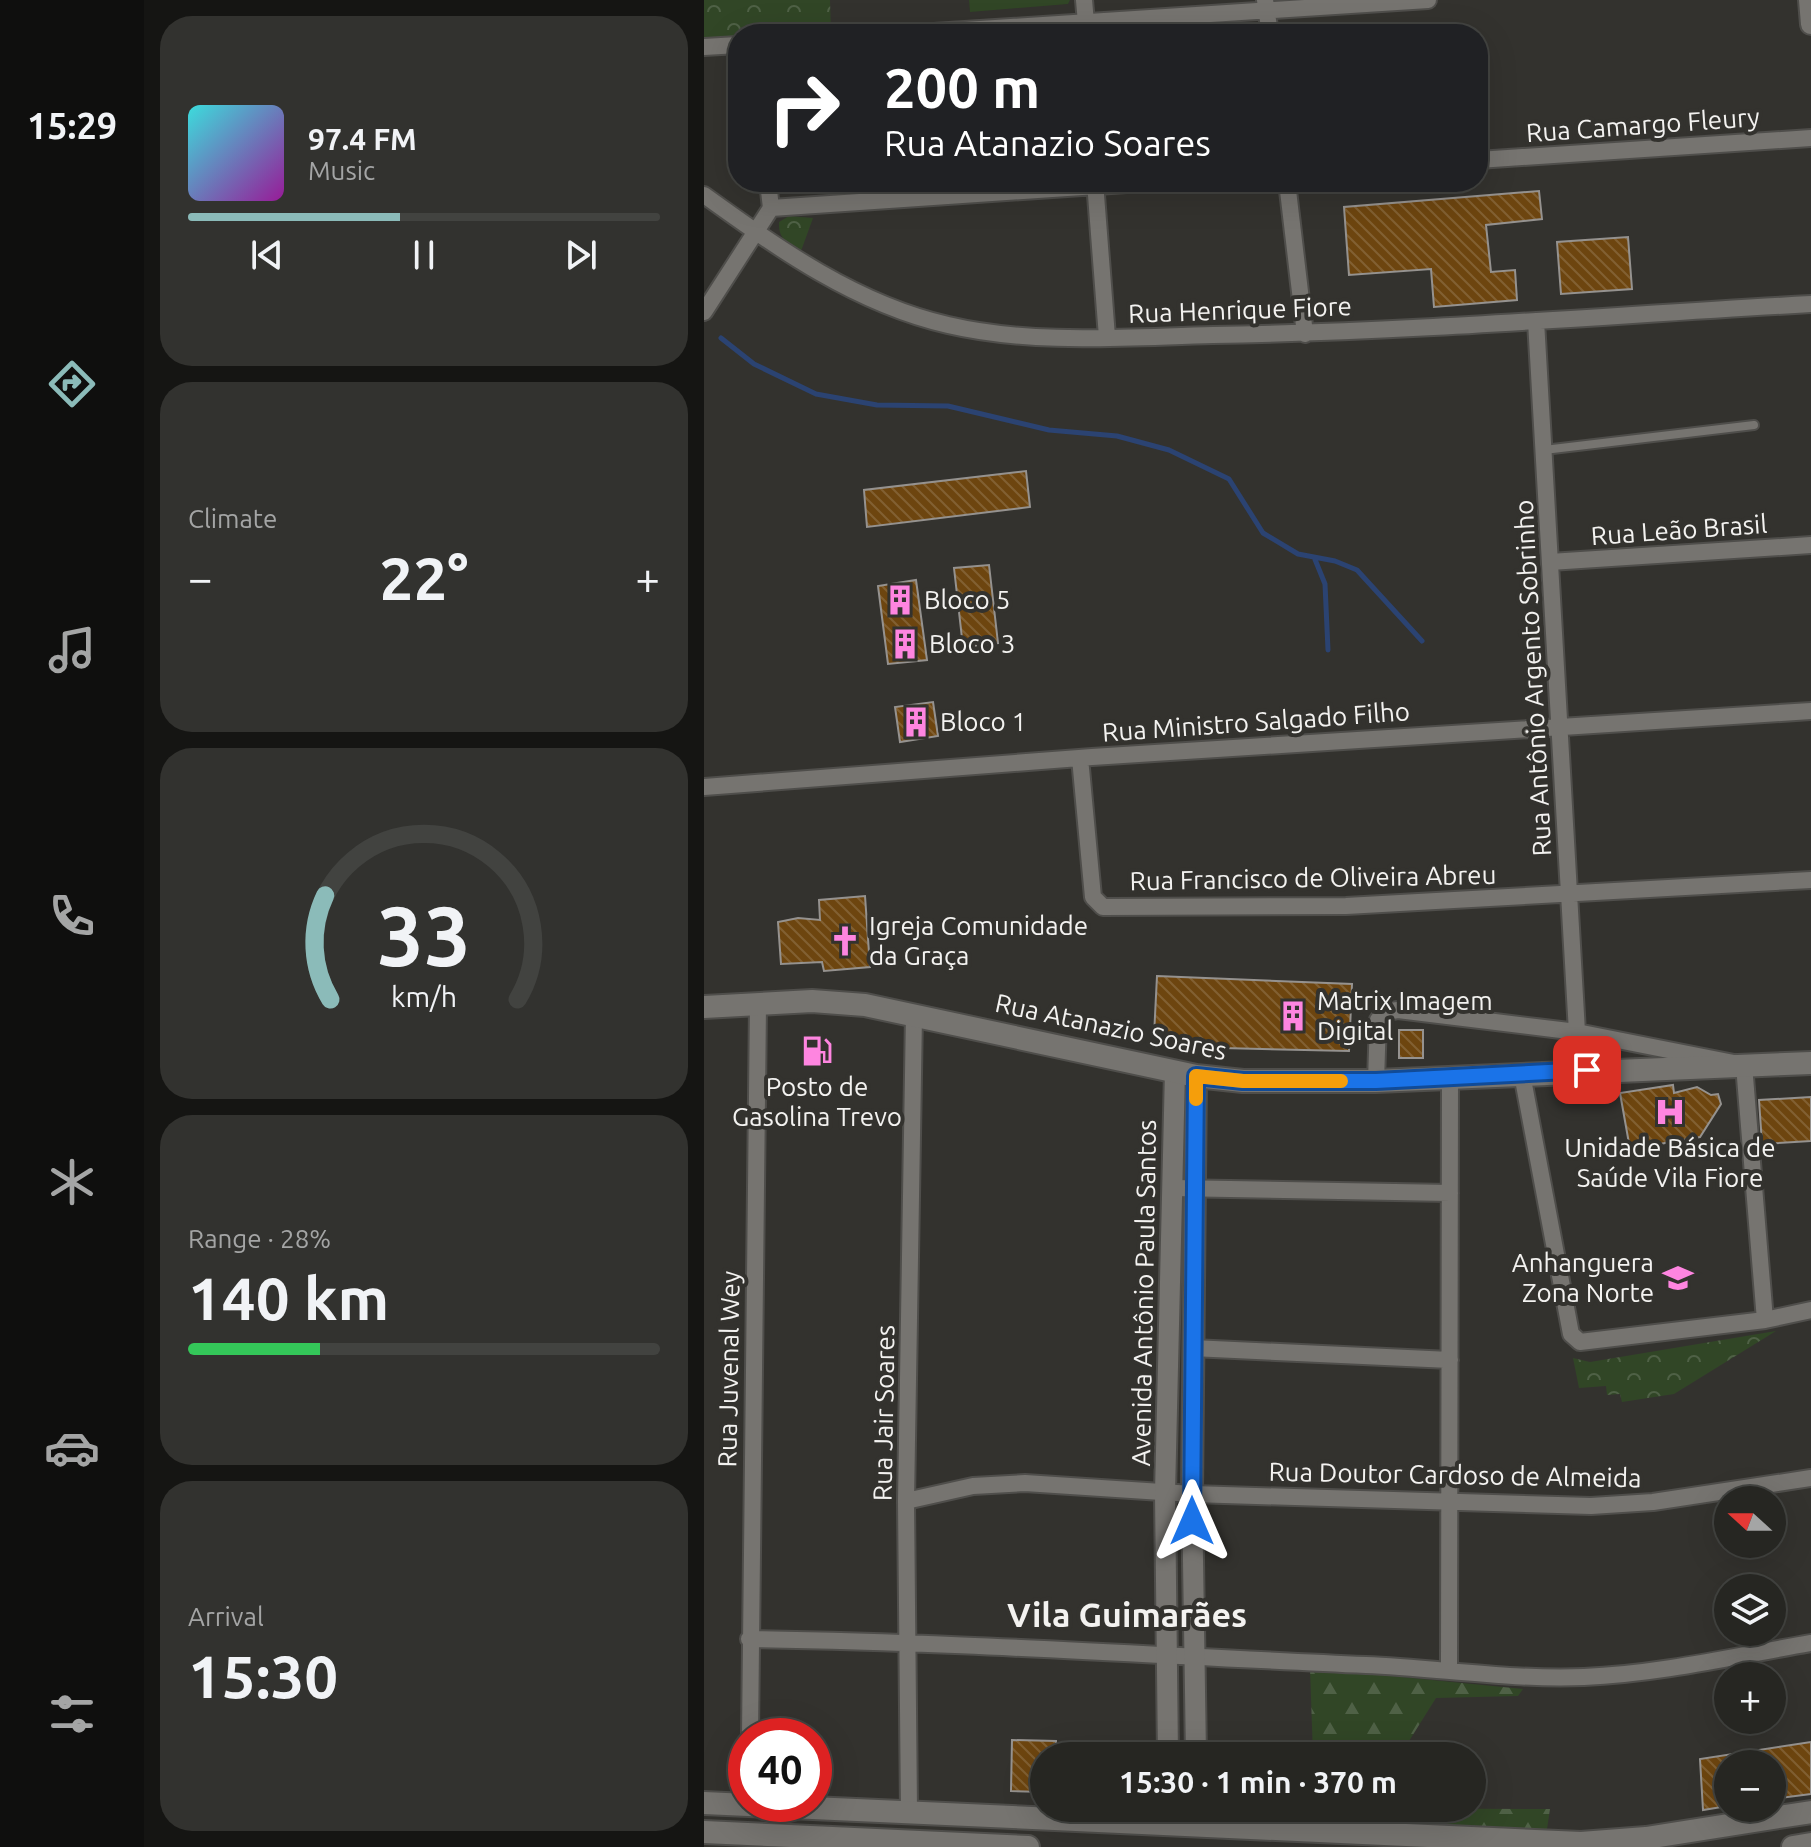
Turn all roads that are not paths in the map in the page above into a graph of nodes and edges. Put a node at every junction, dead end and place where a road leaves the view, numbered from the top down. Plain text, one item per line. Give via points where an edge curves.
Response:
1 (1084, 0) edge
2 (1428, 0) edge
3 (1809, 0) edge
4 (1266, 5) edge
5 (1086, 24) edge
6 (1117, 24) edge
7 (1811, 24) edge
8 (728, 46) edge
9 (704, 47) edge
10 (1811, 138) edge
11 (1488, 159) edge
12 (769, 192) edge
13 (987, 192) edge
14 (1096, 192) edge
15 (1288, 192) edge
16 (704, 195) edge
17 (771, 208) junction
18 (753, 231) junction
19 (1811, 304) edge
20 (704, 312) edge
21 (1536, 321) junction
22 (1305, 334) junction
23 (1107, 337) junction
24 (1754, 425) dead end
25 (1544, 450) junction
26 (1811, 545) edge
27 (1550, 562) junction
28 (1811, 711) edge
29 (1559, 727) junction
30 (1080, 758) junction
31 (704, 787) edge
32 (1811, 880) edge
33 (1569, 895) junction
34 (758, 1004) junction
35 (704, 1007) edge
36 (914, 1014) junction
37 (1577, 1032) junction
38 (1652, 1056) junction
39 (1811, 1063) edge
40 (1744, 1065) junction
41 (1186, 1073) junction
42 (1522, 1074) junction
43 (1450, 1078) junction
44 (1376, 1081) junction
45 (1173, 1188) junction
46 (1194, 1188) junction
47 (1450, 1193) junction
48 (1811, 1310) edge
49 (1765, 1320) junction
50 (1192, 1348) junction
51 (1450, 1360) junction
52 (1811, 1478) edge
53 (1165, 1493) junction
54 (1192, 1494) junction
55 (906, 1501) junction
56 (1450, 1504) junction
57 (749, 1639) junction
58 (909, 1642) junction
59 (1811, 1643) edge
60 (1166, 1656) junction
61 (1194, 1657) junction
62 (1449, 1668) junction
63 (750, 1718) edge
64 (1168, 1742) edge
65 (1196, 1742) edge
66 (704, 1803) edge
67 (728, 1804) edge
68 (832, 1809) edge
69 (909, 1812) junction
70 (1811, 1812) edge
71 (1030, 1814) edge
72 (1283, 1822) edge
73 (704, 1832) edge
74 (785, 1841) edge
75 (1811, 1844) edge
76 (1028, 1847) edge
77 (1793, 1847) edge

1 - 5 street
2 - 4 street
3 - 7 street
4 - 6 street
8 - 9 street
10 - 11 street, Rua Camargo Fleury
12 - 17 street
13 - 17 street
14 - 23 street
15 - 22 street
16 - 18 street, Rua Henrique Fiore
17 - 18 street
18 - 20 street
18 - 23 street, Rua Henrique Fiore via 830,280 920,317 975,329
19 - 21 street, Rua Henrique Fiore
21 - 22 street, Rua Henrique Fiore
21 - 25 street, Rua Antônio Argento Sobrinho
22 - 23 street, Rua Henrique Fiore
24 - 25 lane
25 - 27 street, Rua Antônio Argento Sobrinho
26 - 27 street, Rua Leão Brasil
27 - 29 street, Rua Antônio Argento Sobrinho
28 - 29 street, Rua Ministro Salgado Filho
29 - 30 street, Rua Ministro Salgado Filho
29 - 33 street, Rua Antônio Argento Sobrinho
30 - 31 street, Rua Ministro Salgado Filho
30 - 33 street, Rua Francisco de Oliveira Abreu via 1093,897 1103,907 1346,906
32 - 33 street, Rua Francisco de Oliveira Abreu
33 - 37 street, Rua Antônio Argento Sobrinho
34 - 35 main road, Rua Atanazio Soares
34 - 36 main road, Rua Atanazio Soares via 812,1001
34 - 57 street, Rua Juvenal Wey
36 - 41 main road, Rua Atanazio Soares
36 - 55 street, Rua Jair Soares
37 - 38 street
37 - 44 street via 1385,1012 1378,1020
38 - 40 main road, Rua Atanazio Soares
38 - 42 main road, Rua Atanazio Soares
39 - 40 main road, Rua Atanazio Soares
40 - 49 street
41 - 44 main road, Rua Atanazio Soares via 1243,1081
41 - 45 street, Avenida Antônio Paula Santos
41 - 46 street, Avenida Antônio Paula Santos
42 - 43 main road, Rua Atanazio Soares
42 - 49 street via 1571,1334 1580,1342
43 - 44 main road, Rua Atanazio Soares
43 - 47 street
45 - 46 street
45 - 53 street, Avenida Antônio Paula Santos
46 - 47 street
46 - 50 street, Avenida Antônio Paula Santos
47 - 51 street
48 - 49 street
50 - 51 street
50 - 54 street, Avenida Antônio Paula Santos
51 - 56 street
52 - 56 street, Rua Doutor Cardoso de Almeida via 1653,1502
53 - 54 street, Rua Doutor Cardoso de Almeida
53 - 55 street, Rua Doutor Cardoso de Almeida via 1025,1483 973,1486
53 - 60 street, Avenida Antônio Paula Santos
54 - 56 street, Rua Doutor Cardoso de Almeida
54 - 61 street, Avenida Antônio Paula Santos
55 - 58 street, Rua Jair Soares
56 - 62 street
57 - 58 street
57 - 63 street, Rua Juvenal Wey
58 - 60 street
58 - 69 street, Rua Jair Soares
59 - 62 street via 1585,1677
60 - 61 street
60 - 64 street, Avenida Antônio Paula Santos
61 - 62 street
61 - 65 street, Avenida Antônio Paula Santos
66 - 67 main road
68 - 69 main road
69 - 71 main road
70 - 72 main road via 1581,1843
73 - 74 main road
74 - 76 main road
75 - 77 main road

